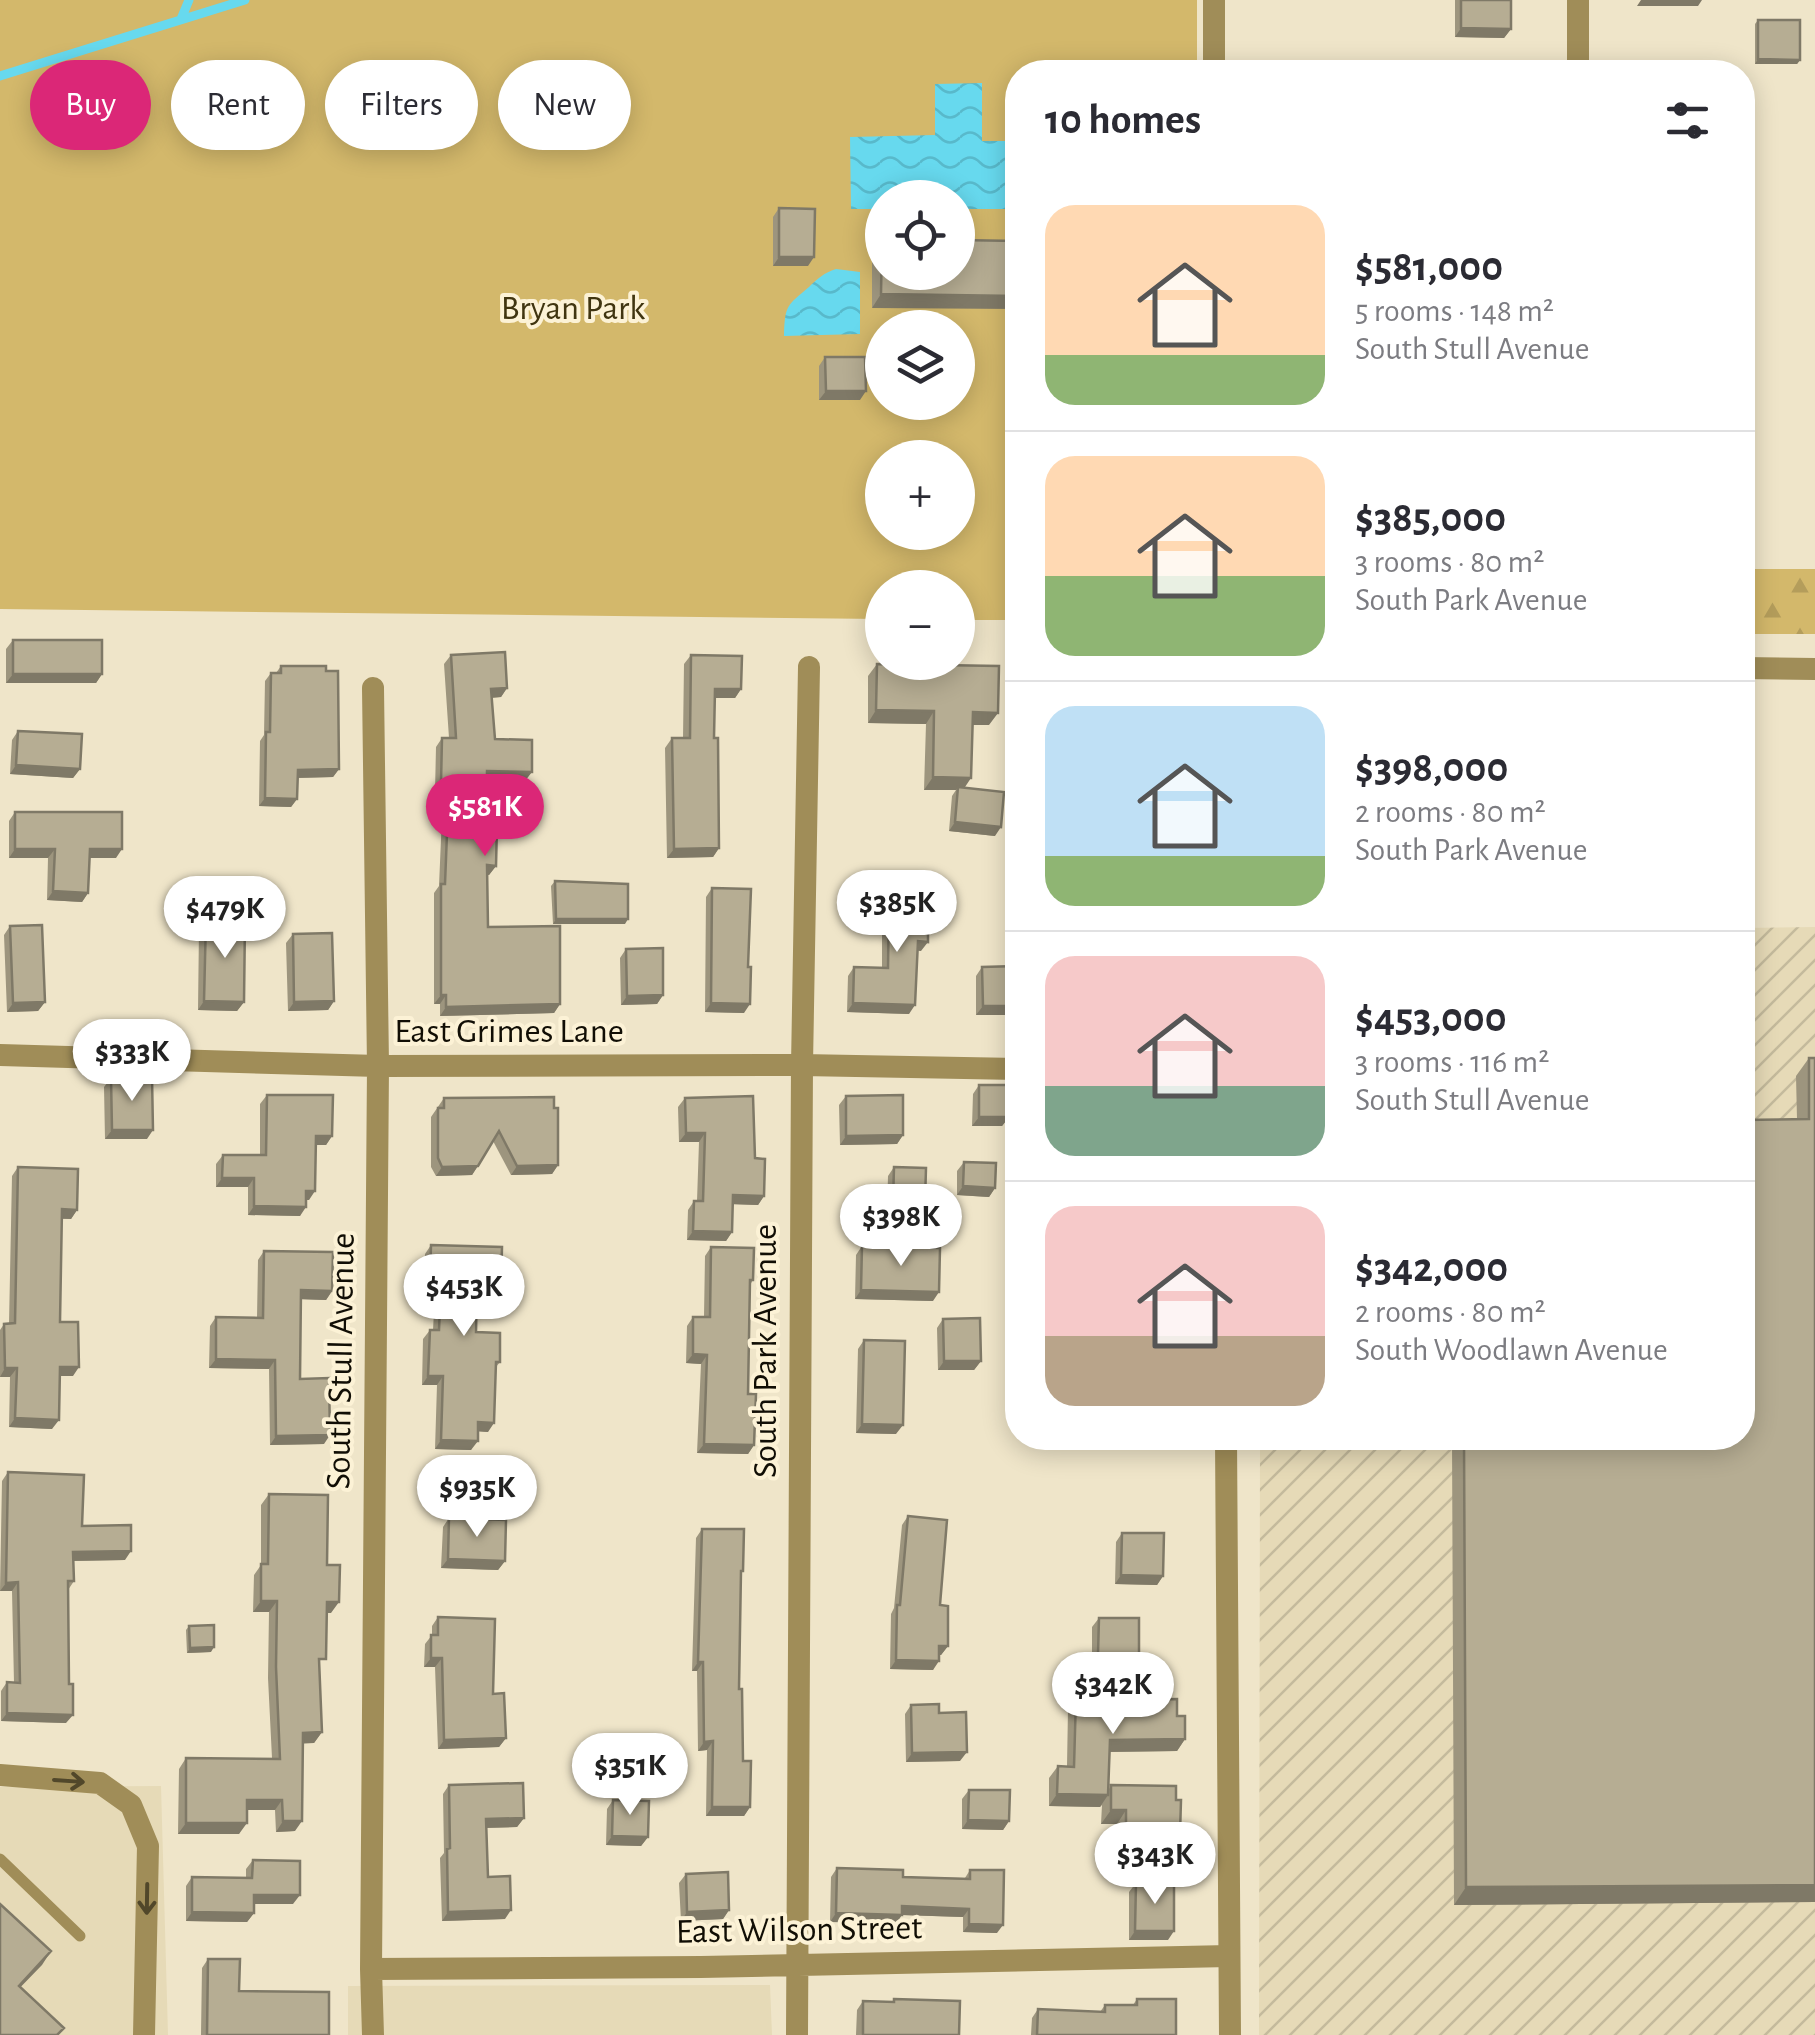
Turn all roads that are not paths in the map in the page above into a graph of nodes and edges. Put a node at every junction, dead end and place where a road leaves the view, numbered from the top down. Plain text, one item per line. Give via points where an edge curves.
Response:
1 (1214, 0) edge
2 (1578, 0) edge
3 (1214, 60) edge
4 (1578, 60) edge
5 (809, 667) dead end
6 (1755, 668) edge
7 (1815, 669) edge
8 (373, 688) dead end
9 (0, 1055) edge
10 (378, 1066) junction
11 (802, 1066) junction
12 (1005, 1069) edge
13 (1226, 1450) edge
14 (0, 1776) edge
15 (0, 1859) edge
16 (80, 1936) dead end
17 (1229, 1956) junction
18 (796, 1965) junction
19 (370, 1968) junction
20 (144, 2035) edge
21 (374, 2035) edge
22 (797, 2035) edge
23 (1230, 2035) edge

1 - 3 street
2 - 4 street
5 - 11 street, South Park Avenue
6 - 7 street
8 - 10 street, South Stull Avenue
9 - 10 street, East Grimes Lane
10 - 11 street, East Grimes Lane
10 - 19 street, South Stull Avenue
11 - 12 street, East Grimes Lane
11 - 18 street, South Park Avenue
13 - 17 street
14 -> 20 street via 100,1783 131,1804 148,1846
15 - 16 lane
17 - 18 street, East Wilson Street
17 - 23 street
18 - 19 street, East Wilson Street
18 - 22 street, South Park Avenue
19 - 21 street, South Stull Avenue

